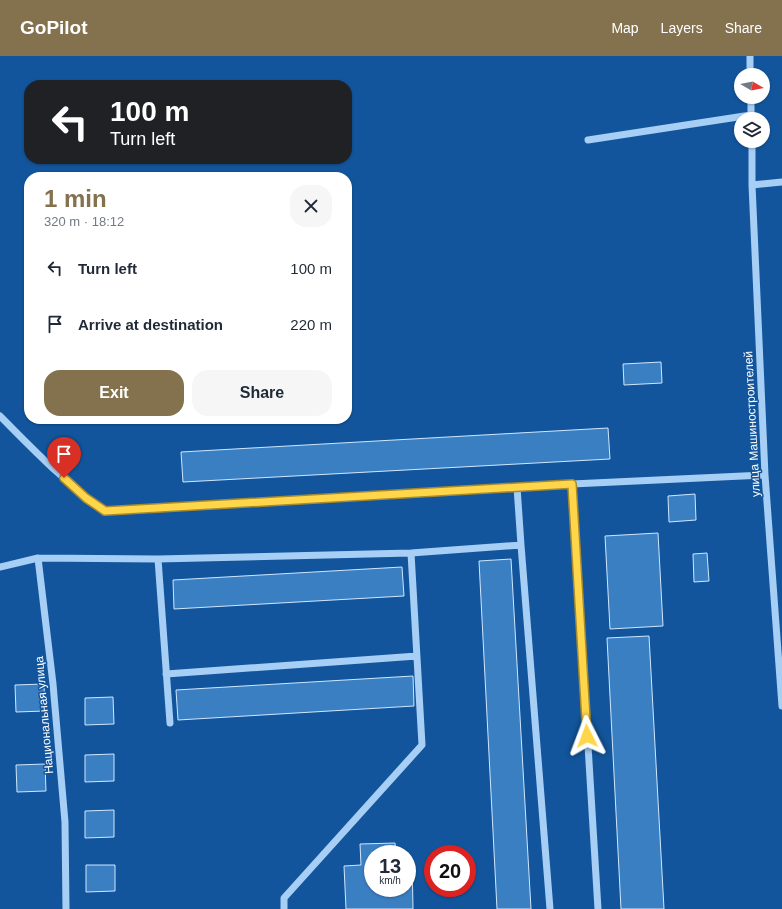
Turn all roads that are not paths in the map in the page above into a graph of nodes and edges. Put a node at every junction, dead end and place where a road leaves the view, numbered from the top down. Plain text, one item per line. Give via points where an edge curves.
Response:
1 (750, 56) edge
2 (750, 68) edge
3 (734, 120) edge
4 (588, 140) dead end
5 (752, 148) edge
6 (782, 182) edge
7 (752, 185) junction
8 (0, 416) edge
9 (765, 475) junction
10 (572, 484) junction
11 (517, 487) junction
12 (521, 545) junction
13 (411, 553) junction
14 (38, 558) junction
15 (158, 559) junction
16 (0, 567) edge
17 (417, 656) junction
18 (166, 674) junction
19 (782, 706) edge
20 (170, 723) dead end
21 (66, 909) edge
22 (284, 909) edge
23 (550, 909) edge
24 (598, 909) edge

1 - 2 street
3 - 4 street
5 - 7 street, улица Машиностроителей
6 - 7 street
7 - 9 street, улица Машиностроителей
8 - 11 street via 86,498 105,511
9 - 10 street
9 - 19 street, улица Машиностроителей
10 - 11 street
10 - 24 street
11 - 12 street
12 - 13 street
12 - 23 street
13 - 15 street
13 - 17 street
14 - 15 street
14 - 16 street
14 - 21 street, Национальная улица via 53,684 64,814
15 - 18 street
17 - 18 street
17 - 22 street via 422,745 284,898
18 - 20 street

